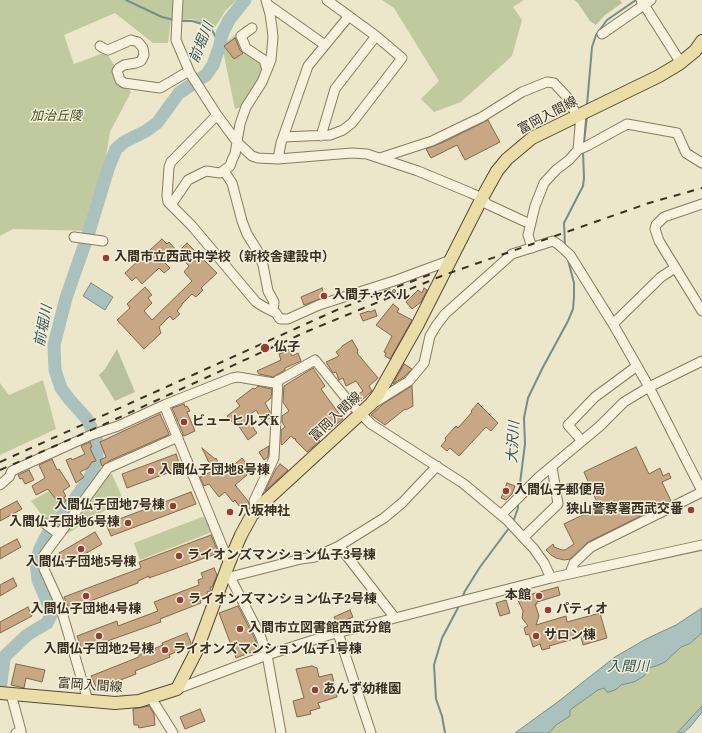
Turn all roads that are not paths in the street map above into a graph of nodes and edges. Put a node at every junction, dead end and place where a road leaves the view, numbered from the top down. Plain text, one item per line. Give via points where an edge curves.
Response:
1 (178, 0) edge
2 (327, 0) edge
3 (645, 1) edge
4 (266, 2) edge
5 (349, 16) junction
6 (252, 28) dead end
7 (602, 34) dead end
8 (376, 36) junction
9 (702, 41) edge
10 (325, 45) junction
11 (100, 46) dead end
12 (681, 63) junction
13 (267, 70) junction
14 (189, 72) junction
15 (583, 113) junction
16 (217, 115) junction
17 (321, 136) junction
18 (283, 137) junction
19 (237, 142) junction
20 (581, 149) junction
21 (380, 158) junction
22 (278, 159) junction
23 (702, 162) edge
24 (224, 171) junction
25 (482, 198) junction
26 (702, 204) edge
27 (170, 205) junction
28 (530, 224) junction
29 (74, 237) dead end
30 (104, 242) dead end
31 (532, 248) junction
32 (451, 260) junction
33 (675, 268) junction
34 (273, 311) junction
35 (702, 311) edge
36 (613, 324) junction
37 (702, 361) edge
38 (637, 366) junction
39 (278, 380) junction
40 (649, 387) junction
41 (371, 404) junction
42 (164, 405) junction
43 (360, 414) junction
44 (178, 437) junction
45 (582, 441) junction
46 (437, 466) junction
47 (552, 467) junction
48 (0, 485) edge
49 (702, 492) edge
50 (256, 510) junction
51 (504, 518) junction
52 (44, 523) dead end
53 (59, 534) junction
54 (524, 537) junction
55 (702, 544) edge
56 (340, 546) junction
57 (228, 563) junction
58 (570, 573) junction
59 (227, 577) junction
60 (551, 578) junction
61 (395, 618) junction
62 (338, 633) junction
63 (266, 655) junction
64 (177, 689) junction
65 (5, 693) edge
66 (151, 698) junction
67 (88, 701) junction
68 (16, 733) edge
69 (173, 733) edge
70 (281, 733) edge
71 (371, 733) edge

1 - 14 street via 177,45
2 - 5 street
3 - 7 street
3 - 12 street
4 - 10 street
4 - 13 street via 273,37 271,60
5 - 8 street
5 - 10 street
6 - 13 street via 241,36 246,48 264,60
8 - 17 street via 335,89
8 - 17 street via 402,58 352,123 343,130
9 - 12 main road, 富岡入間線
10 - 18 street via 308,66
11 - 14 street via 108,50 131,40 142,46 144,52 141,61 124,65 117,71 120,80 124,82 160,88
12 - 15 main road, 富岡入間線
13 - 19 street via 246,107
14 - 16 street
15 - 20 street
15 - 21 street via 554,83 547,82 522,92 482,117 432,141
15 - 25 main road, 富岡入間線 via 532,138 515,152 497,172
16 - 19 street
16 - 27 street via 171,162 167,196
17 - 18 street
18 - 22 street
19 - 22 street via 258,158
19 - 24 street via 230,166
20 - 23 street via 627,124 677,133 686,153
20 - 28 street via 544,183
21 - 22 street via 352,153
21 - 25 street
24 - 27 street via 206,171 193,177 183,186
24 - 34 street via 232,183 242,222 260,259 268,291 274,302
25 - 28 street via 487,204
25 - 32 main road, 富岡入間線
26 - 33 street via 671,214 656,225 656,234
27 - 34 street via 192,226 256,302
28 - 31 street via 528,235
29 - 30 street
31 - 36 street via 553,241 570,255
31 - 41 street via 512,254 445,314 430,336 424,363 409,381
32 - 34 street via 319,305 288,319 280,319
32 - 41 main road, 富岡入間線 via 418,324
33 - 35 street
33 - 36 street via 661,276
36 - 38 street
37 - 40 street
38 - 40 street
38 - 45 street via 595,397 568,425
39 - 42 street via 274,383 232,378
39 - 43 street via 315,360
39 - 50 street via 274,458 254,501
40 - 45 street via 624,402
40 - 49 street
41 - 43 main road, 富岡入間線
42 - 44 street
42 - 48 street via 16,469
43 - 46 street via 383,433
43 - 50 main road, 富岡入間線
44 - 53 street via 108,468
44 - 57 street
45 - 47 street
46 - 51 street via 478,495
46 - 56 street via 384,518
47 - 51 street
47 - 54 street via 558,504
49 - 58 street via 591,547 574,563
50 - 57 main road, 富岡入間線
51 - 54 street
52 - 53 street
53 - 67 street via 44,556 44,569 59,602
54 - 60 street via 542,560
55 - 58 street
56 - 59 street via 315,557 301,558
56 - 61 street
57 - 59 main road, 富岡入間線
58 - 60 street
59 - 63 street via 260,635
59 - 64 main road, 富岡入間線 via 196,652
60 - 61 street
61 - 62 street
62 - 63 street
62 - 71 street
63 - 64 street
63 - 70 street
64 - 66 main road, 富岡入間線
65 - 67 main road, 富岡入間線
65 - 68 street via 21,732
66 - 67 main road, 富岡入間線 via 115,703
66 - 69 street

